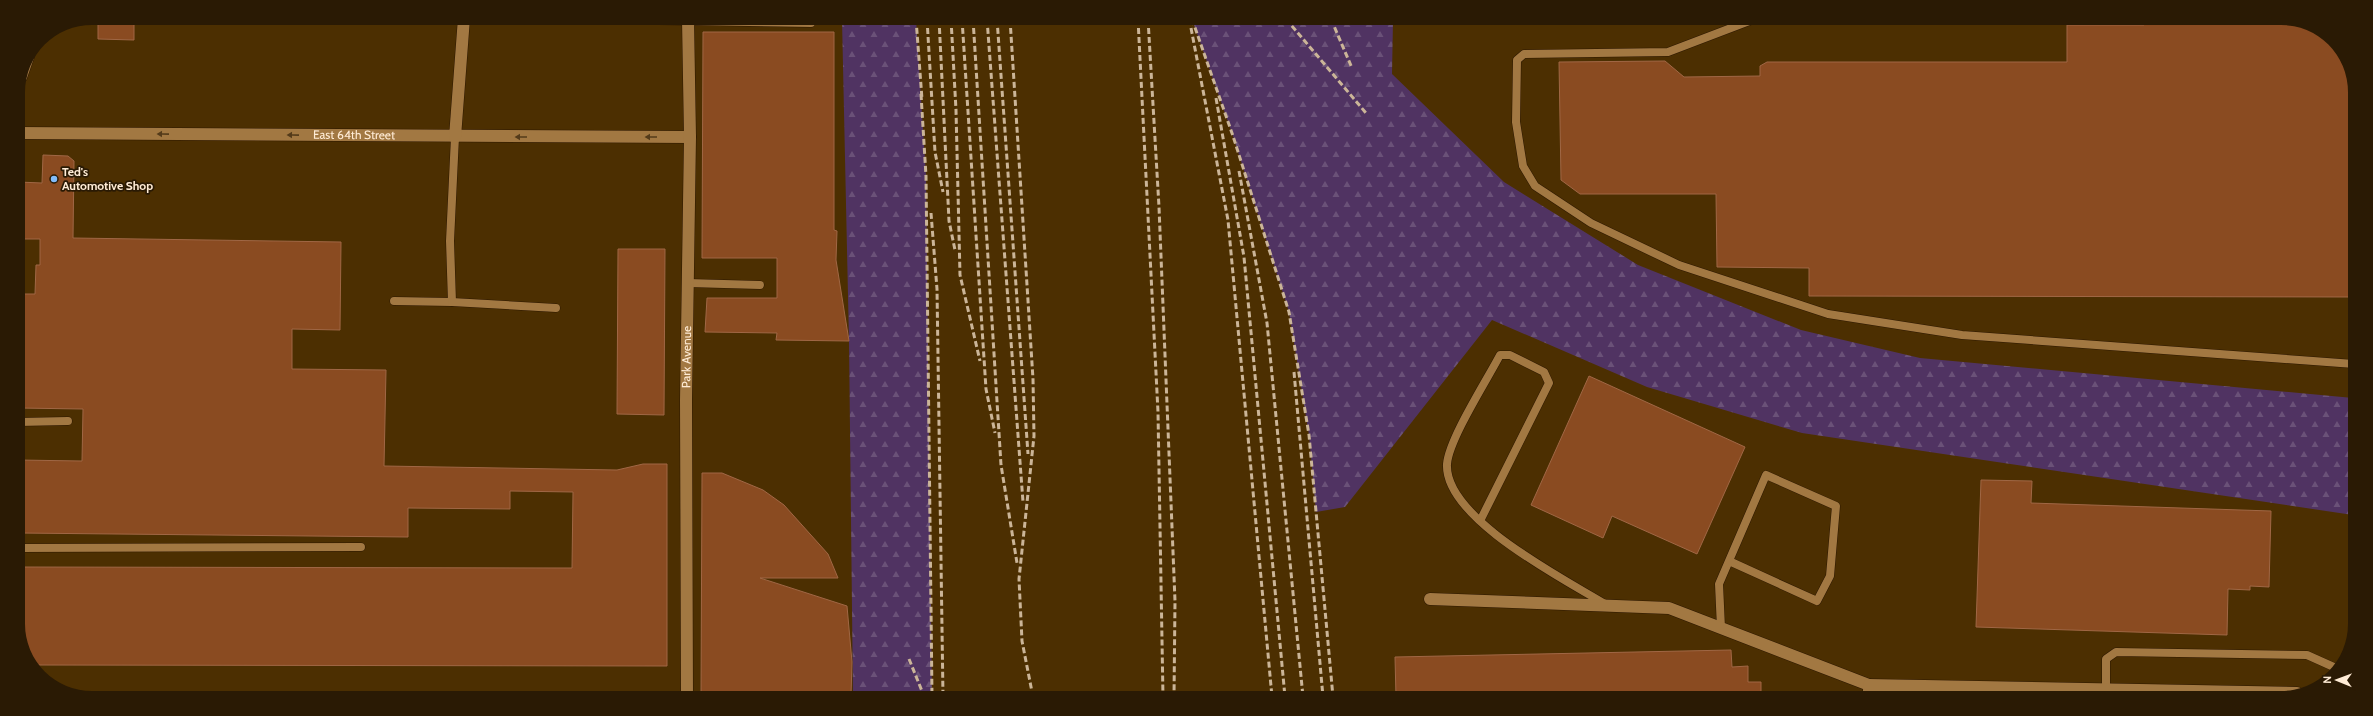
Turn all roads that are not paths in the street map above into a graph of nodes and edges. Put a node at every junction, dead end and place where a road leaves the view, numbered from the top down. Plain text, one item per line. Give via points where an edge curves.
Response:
1 (463, 25) edge
2 (688, 25) edge
3 (1739, 25) edge
4 (25, 133) edge
5 (455, 137) junction
6 (690, 137) junction
7 (688, 283) junction
8 (760, 285) dead end
9 (394, 301) dead end
10 (452, 302) junction
11 (556, 308) dead end
12 (2348, 364) edge
13 (68, 421) dead end
14 (25, 422) edge
15 (1480, 521) junction
16 (361, 547) dead end
17 (25, 548) edge
18 (1729, 561) junction
19 (1430, 599) dead end
20 (1608, 606) junction
21 (1721, 628) junction
22 (2318, 660) edge
23 (1869, 685) junction
24 (2106, 689) junction
25 (687, 691) edge
26 (1869, 691) edge
27 (2160, 691) edge

1 - 5 street
2 - 6 street, Park Avenue
3 - 12 lane via 1668,52 1524,54 1517,60 1516,122 1523,166 1535,186 1591,223 1679,265 1828,314 1970,335
5 -> 4 street, East 64th Street
6 -> 5 street, East 64th Street
5 - 10 lane via 450,241
6 - 7 street, Park Avenue
7 - 8 lane
7 - 25 street, Park Avenue
9 - 10 lane
10 - 11 lane
13 - 14 lane
15 - 15 lane via 1451,488 1447,464 1454,441 1500,355 1510,354 1544,372 1549,383
15 - 20 lane via 1503,541
16 - 17 lane
18 - 18 lane via 1766,475 1836,506 1830,576 1817,601
18 - 21 lane via 1719,584
19 - 20 street
20 - 21 street via 1669,608
21 - 23 street
22 - 24 lane via 2307,655 2116,652 2106,659
23 - 24 street
23 - 26 street
24 - 27 street

